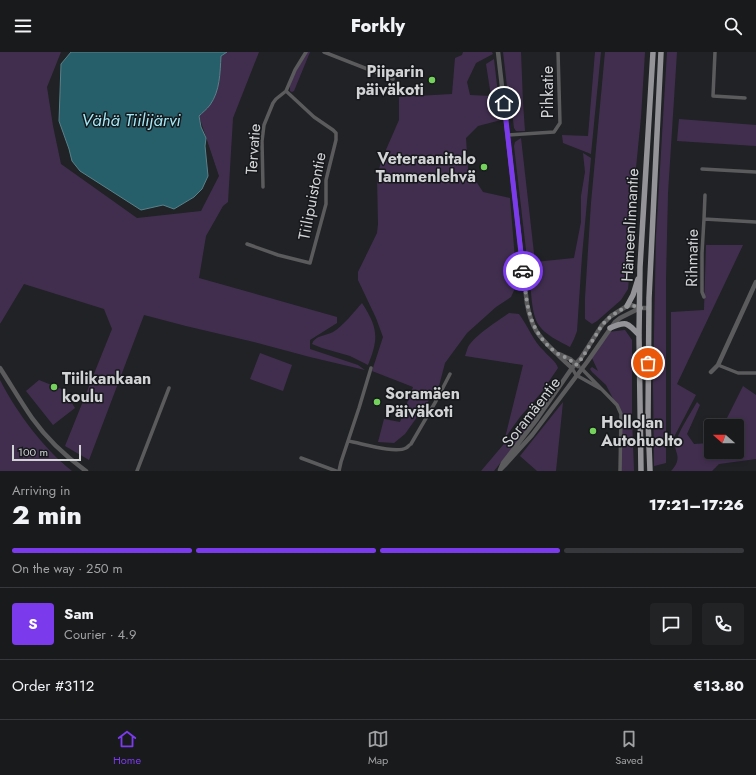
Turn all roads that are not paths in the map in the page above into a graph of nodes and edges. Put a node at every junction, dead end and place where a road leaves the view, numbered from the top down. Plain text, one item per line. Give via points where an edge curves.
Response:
1 (306, 52) edge
2 (324, 52) edge
3 (498, 52) edge
4 (558, 52) edge
5 (653, 52) edge
6 (661, 52) edge
7 (715, 52) edge
8 (393, 78) dead end
9 (286, 91) junction
10 (745, 98) dead end
11 (508, 135) junction
12 (702, 169) dead end
13 (756, 172) edge
14 (263, 187) dead end
15 (705, 195) dead end
16 (704, 220) junction
17 (756, 222) edge
18 (247, 244) dead end
19 (640, 268) junction
20 (756, 282) edge
21 (704, 297) dead end
22 (627, 306) junction
23 (640, 308) junction
24 (649, 308) junction
25 (610, 328) junction
26 (639, 335) junction
27 (718, 365) junction
28 (574, 366) junction
29 (0, 368) edge
30 (371, 368) dead end
31 (581, 368) junction
32 (712, 372) dead end
33 (756, 373) edge
34 (450, 374) dead end
35 (576, 375) junction
36 (169, 388) dead end
37 (605, 392) junction
38 (348, 441) junction
39 (301, 458) dead end
40 (499, 470) edge
41 (86, 471) edge
42 (138, 471) edge
43 (338, 471) edge
44 (620, 471) edge
45 (640, 471) edge
46 (650, 471) edge

1 - 9 street, Tervatie
2 - 8 street
3 - 11 street, Soramäentie
4 - 11 street, Pihkatie via 560,123 554,132
5 - 19 main road, Hämeenlinnantie
6 - 24 main road, Hämeenlinnantie
7 - 10 street via 713,96
9 - 14 street, Tervatie via 273,102 264,124
9 - 18 street, Tiilipuistontie via 336,133 326,180 326,204 310,263
11 - 28 street, Soramäentie via 529,315 536,332 545,343 556,353 570,359
12 - 13 street
15 - 16 street, Rihmatie
16 - 17 street, Rihmatie
16 - 21 street, Rihmatie
19 - 22 main road via 636,287
19 - 23 main road, Hämeenlinnantie
20 - 27 street
22 - 23 street, Soramäentie
22 - 28 street, Soramäentie via 602,325 582,358
23 - 24 street, Soramäentie
23 - 25 street, Soramäentie via 620,318
23 - 26 main road, Hämeenlinnantie
24 - 46 main road, Hämeenlinnantie
25 - 26 main road via 622,323 628,324
25 - 31 street, Soramäentie
26 - 45 main road, Hämeenlinnantie
27 - 32 street
27 - 33 street via 738,374
28 - 31 street, Soramäentie
28 - 35 street
28 - 40 street, Soramäentie
29 - 41 street via 32,418 49,439
30 - 38 street
31 - 35 street, Soramäentie
31 - 37 street
34 - 38 street via 411,444 405,449 389,450
35 - 37 street
35 - 40 street, Soramäentie via 532,435
36 - 42 street
37 - 44 street via 617,405 621,414
38 - 43 street
39 - 43 street

